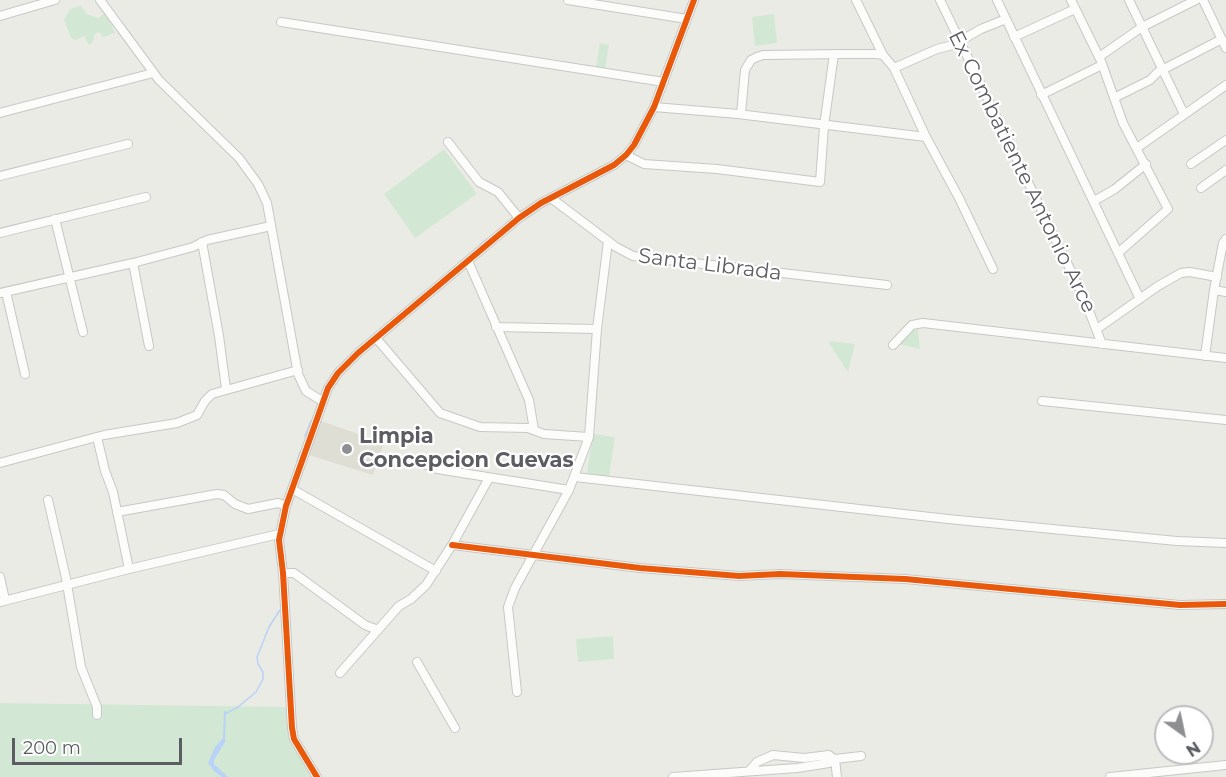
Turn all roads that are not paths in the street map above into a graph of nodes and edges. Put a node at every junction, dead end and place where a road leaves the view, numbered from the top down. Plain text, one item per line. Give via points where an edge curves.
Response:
1 (55, 0) edge
2 (100, 0) edge
3 (568, 0) edge
4 (694, 0) edge
5 (856, 0) edge
6 (939, 0) edge
7 (997, 0) edge
8 (1071, 0) edge
9 (1129, 0) edge
10 (1196, 0) edge
11 (1203, 0) edge
12 (1076, 9) junction
13 (0, 16) edge
14 (687, 19) junction
15 (1006, 19) junction
16 (281, 22) dead end
17 (1142, 27) junction
18 (1014, 37) junction
19 (1222, 39) junction
20 (960, 42) junction
21 (1226, 48) edge
22 (834, 54) junction
23 (883, 56) junction
24 (1099, 57) junction
25 (1102, 65) junction
26 (894, 68) junction
27 (1163, 69) junction
28 (153, 74) junction
29 (664, 82) junction
30 (1226, 85) edge
31 (1041, 95) junction
32 (1114, 98) junction
33 (654, 107) junction
34 (0, 113) edge
35 (741, 114) junction
36 (1185, 114) junction
37 (824, 126) junction
38 (926, 137) junction
39 (1226, 140) edge
40 (448, 142) dead end
41 (128, 144) dead end
42 (1137, 148) junction
43 (626, 155) junction
44 (1146, 164) junction
45 (1191, 164) dead end
46 (1226, 170) edge
47 (0, 176) edge
48 (1201, 188) dead end
49 (146, 196) dead end
50 (551, 198) junction
51 (1094, 201) junction
52 (519, 218) junction
53 (56, 219) junction
54 (271, 225) junction
55 (0, 232) edge
56 (1226, 239) edge
57 (608, 241) junction
58 (202, 243) junction
59 (1118, 253) junction
60 (468, 261) junction
61 (133, 263) junction
62 (993, 268) dead end
63 (1217, 277) junction
64 (70, 278) junction
65 (887, 285) dead end
66 (1214, 290) junction
67 (3, 292) edge
68 (1226, 292) edge
69 (1140, 299) junction
70 (496, 327) junction
71 (597, 329) junction
72 (1097, 329) junction
73 (83, 332) dead end
74 (376, 338) junction
75 (1102, 344) junction
76 (893, 345) dead end
77 (149, 346) dead end
78 (1205, 356) junction
79 (1226, 358) edge
80 (298, 370) junction
81 (25, 374) dead end
82 (226, 389) junction
83 (322, 401) junction
84 (1042, 401) dead end
85 (1226, 420) edge
86 (534, 429) junction
87 (97, 437) junction
88 (589, 437) junction
89 (409, 458) dead end
90 (0, 462) edge
91 (575, 477) junction
92 (489, 478) junction
93 (292, 489) junction
94 (569, 490) junction
95 (48, 500) dead end
96 (286, 506) junction
97 (117, 512) junction
98 (279, 534) junction
99 (1226, 543) edge
100 (452, 545) junction
101 (533, 555) junction
102 (129, 569) junction
103 (436, 571) junction
104 (283, 573) junction
105 (0, 577) edge
106 (67, 585) junction
107 (3, 601) edge
108 (1226, 604) edge
109 (378, 630) junction
110 (417, 662) dead end
111 (340, 673) dead end
112 (517, 692) dead end
113 (97, 715) dead end
114 (455, 728) dead end
115 (861, 756) dead end
116 (835, 759) junction
117 (1226, 765) edge
118 (750, 770) junction
119 (317, 777) edge
120 (673, 777) edge
121 (837, 777) edge
122 (1110, 777) edge

1 - 13 street
2 - 28 street
3 - 14 street
4 - 14 street
5 - 23 street
6 - 20 street, Ex Combatiente Antonio Arce
7 - 15 street
8 - 12 street
9 - 17 street
10 - 17 street
11 - 19 street
12 - 18 street
12 - 24 street
14 - 29 street
15 - 18 street
15 - 20 street via 981,28
16 - 29 street
17 - 24 street
17 - 27 street
18 - 31 street
19 - 21 street
19 - 27 street
20 - 26 street
20 - 72 street, Ex Combatiente Antonio Arce
22 - 23 street
22 - 35 street via 763,55 751,60 745,70
22 - 37 street
23 - 26 street
24 - 25 street
25 - 31 street
25 - 32 street
26 - 38 street
27 - 32 street
27 - 36 street
28 - 34 street
28 - 54 street via 245,165 263,193
29 - 33 street
30 - 36 street
31 - 51 street
32 - 42 street
33 - 35 street
33 - 43 street
35 - 37 street
36 - 42 street
37 - 38 street
37 - 43 street via 820,182 644,164
38 - 62 street
39 - 45 street
40 - 52 street via 479,182 498,192
41 - 47 street
42 - 44 street
43 - 50 street
44 - 51 street
44 - 59 street via 1168,208
46 - 48 street
49 - 53 street
50 - 52 street
50 - 57 street, Santa Librada
51 - 59 street
52 - 60 street
53 - 55 street
53 - 64 street
54 - 58 street
54 - 80 street
56 - 63 street
57 - 65 street, Santa Librada via 633,256
57 - 71 street
58 - 61 street
58 - 82 street
59 - 69 street
60 - 70 street
60 - 74 street
61 - 64 street
61 - 77 street
63 - 66 street
63 - 69 street via 1181,273
64 - 67 street
64 - 73 street
66 - 68 street
66 - 78 street
67 - 81 street
69 - 72 street
70 - 71 street
70 - 86 street via 529,400
71 - 88 street
72 - 75 street, Ex Combatiente Antonio Arce
74 - 83 street via 331,382
74 - 86 street via 440,412 480,427
75 - 76 street via 923,323 912,325
75 - 78 street
78 - 79 street
80 - 82 street
80 - 83 street via 306,391
82 - 87 street via 208,397 197,415 189,419
83 - 93 street
84 - 85 street
86 - 88 street via 544,434
87 - 90 street
87 - 97 street
88 - 91 street
89 - 92 street via 437,469
91 - 94 street
91 - 99 street via 948,519
92 - 94 street
92 - 100 street
93 - 96 street
93 - 103 street
94 - 101 street
95 - 106 street
96 - 97 street via 278,503 248,509 217,494
96 - 98 street
97 - 102 street
98 - 102 street
98 - 104 street
100 - 101 street
100 - 103 street
101 - 108 street via 740,576 905,579 1180,605
101 - 112 street via 508,607
102 - 106 street
103 - 109 street
104 - 109 street via 294,573 365,625
104 - 119 street via 292,728 294,739
105 - 107 street
106 - 107 street
106 - 113 street via 81,667
109 - 111 street
110 - 114 street
115 - 116 street
116 - 118 street via 797,768
116 - 118 street via 828,755 773,755
116 - 121 street
117 - 122 street
118 - 120 street

